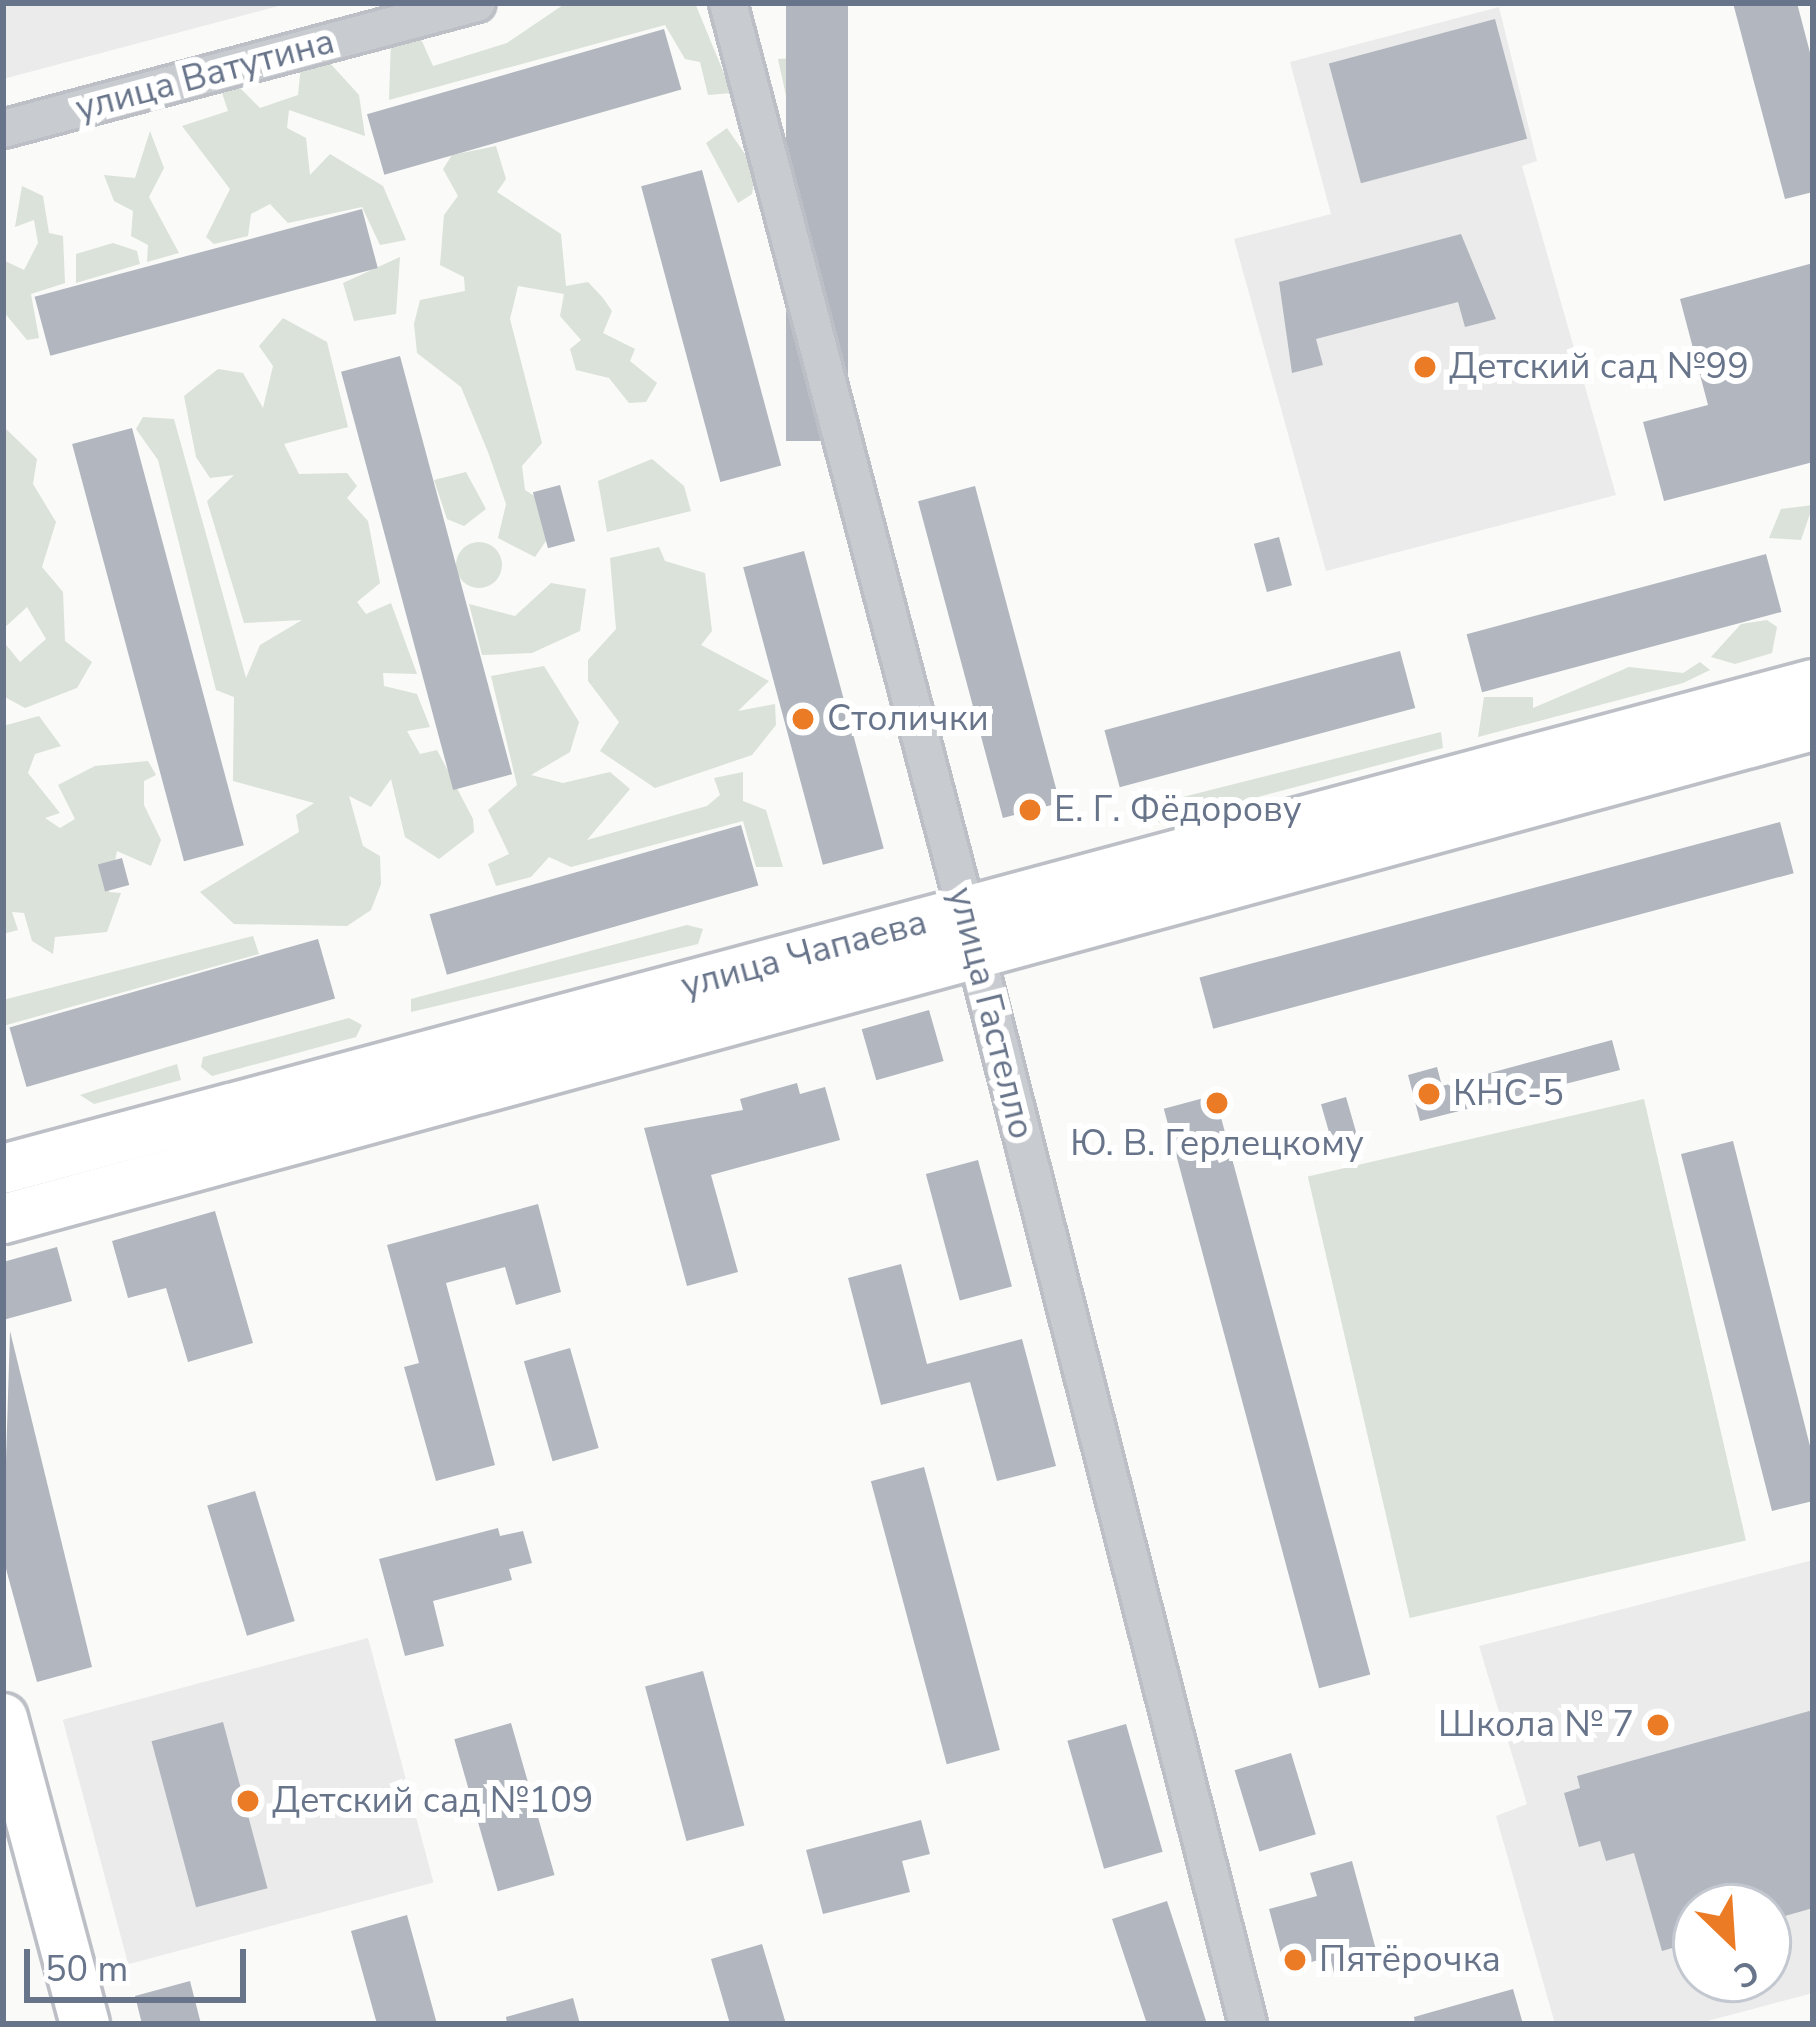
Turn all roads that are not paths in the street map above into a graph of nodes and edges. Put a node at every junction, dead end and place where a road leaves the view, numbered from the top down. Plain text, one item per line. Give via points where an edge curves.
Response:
1 (477, 3) edge
2 (728, 3) edge
3 (3, 129) edge
4 (1813, 685) edge
5 (1813, 727) edge
6 (971, 934) junction
7 (3, 1169) edge
8 (3, 1219) edge
9 (3, 1718) edge
10 (85, 2024) edge
11 (1248, 2024) edge

1 - 3 street, улица Ватутина
2 - 6 street, улица Гастелло
4 - 6 street, улица Чапаева
5 - 6 street
6 - 7 street, улица Чапаева
6 - 8 street
6 - 11 street, улица Гастелло
9 - 10 street

